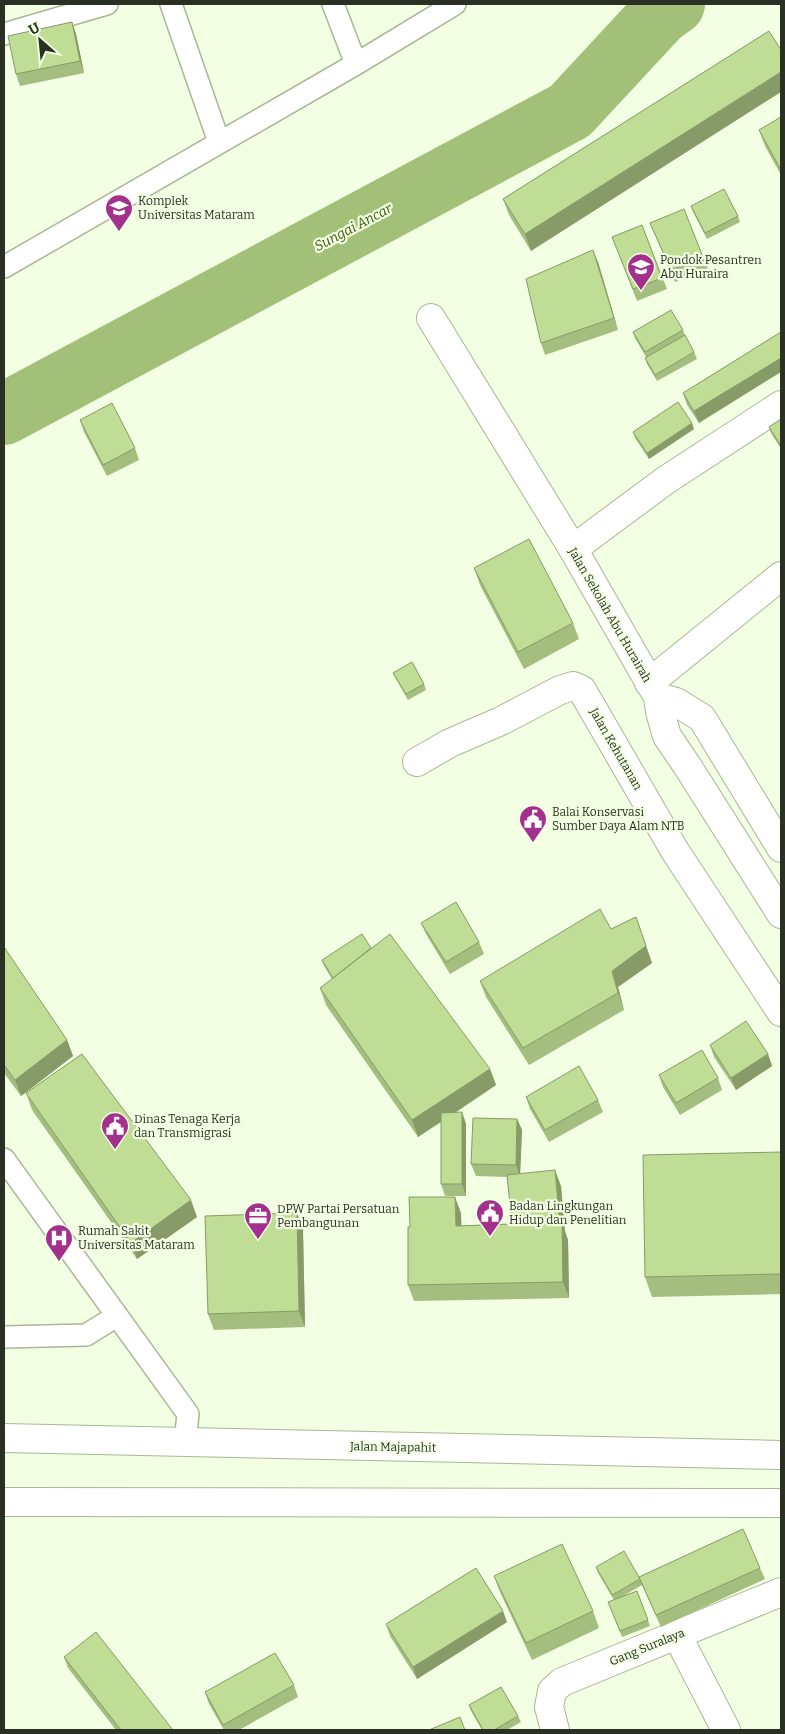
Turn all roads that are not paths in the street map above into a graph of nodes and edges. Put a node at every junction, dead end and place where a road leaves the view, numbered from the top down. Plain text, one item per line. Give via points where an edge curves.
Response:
1 (107, 4) edge
2 (171, 4) edge
3 (333, 4) edge
4 (455, 4) edge
5 (4, 34) edge
6 (356, 64) junction
7 (219, 142) junction
8 (4, 267) edge
9 (431, 318) dead end
10 (781, 405) edge
11 (573, 549) junction
12 (781, 576) edge
13 (654, 690) junction
14 (417, 762) dead end
15 (781, 848) edge
16 (781, 914) edge
17 (781, 1012) edge
18 (4, 1159) edge
19 (116, 1316) junction
20 (4, 1337) edge
21 (4, 1438) edge
22 (185, 1442) junction
23 (781, 1455) edge
24 (4, 1502) edge
25 (781, 1504) edge
26 (781, 1592) edge
27 (676, 1635) junction
28 (555, 1730) edge
29 (726, 1730) edge

1 - 5 lane
2 - 7 lane
3 - 6 lane
4 - 6 lane
6 - 7 lane
7 - 8 lane
9 - 11 street, Jalan Sekolah Abu Hurairah
10 - 11 street via 666,480
11 - 13 street, Jalan Sekolah Abu Hurairah
12 - 13 street
13 - 15 street via 702,718
13 - 16 street, Jalan Sekolah Abu Hurairah via 667,736
14 - 17 street, Jalan Kehutanan via 560,690 574,686 582,690 675,851
18 - 19 lane
19 - 20 lane via 86,1335
19 - 22 lane via 188,1414
21 - 22 street, Jalan Majapahit
22 - 23 street, Jalan Majapahit
24 - 25 street
26 - 27 street, Gang Suralaya
27 - 28 street, Gang Suralaya via 562,1682 552,1691 548,1707
27 - 29 street

